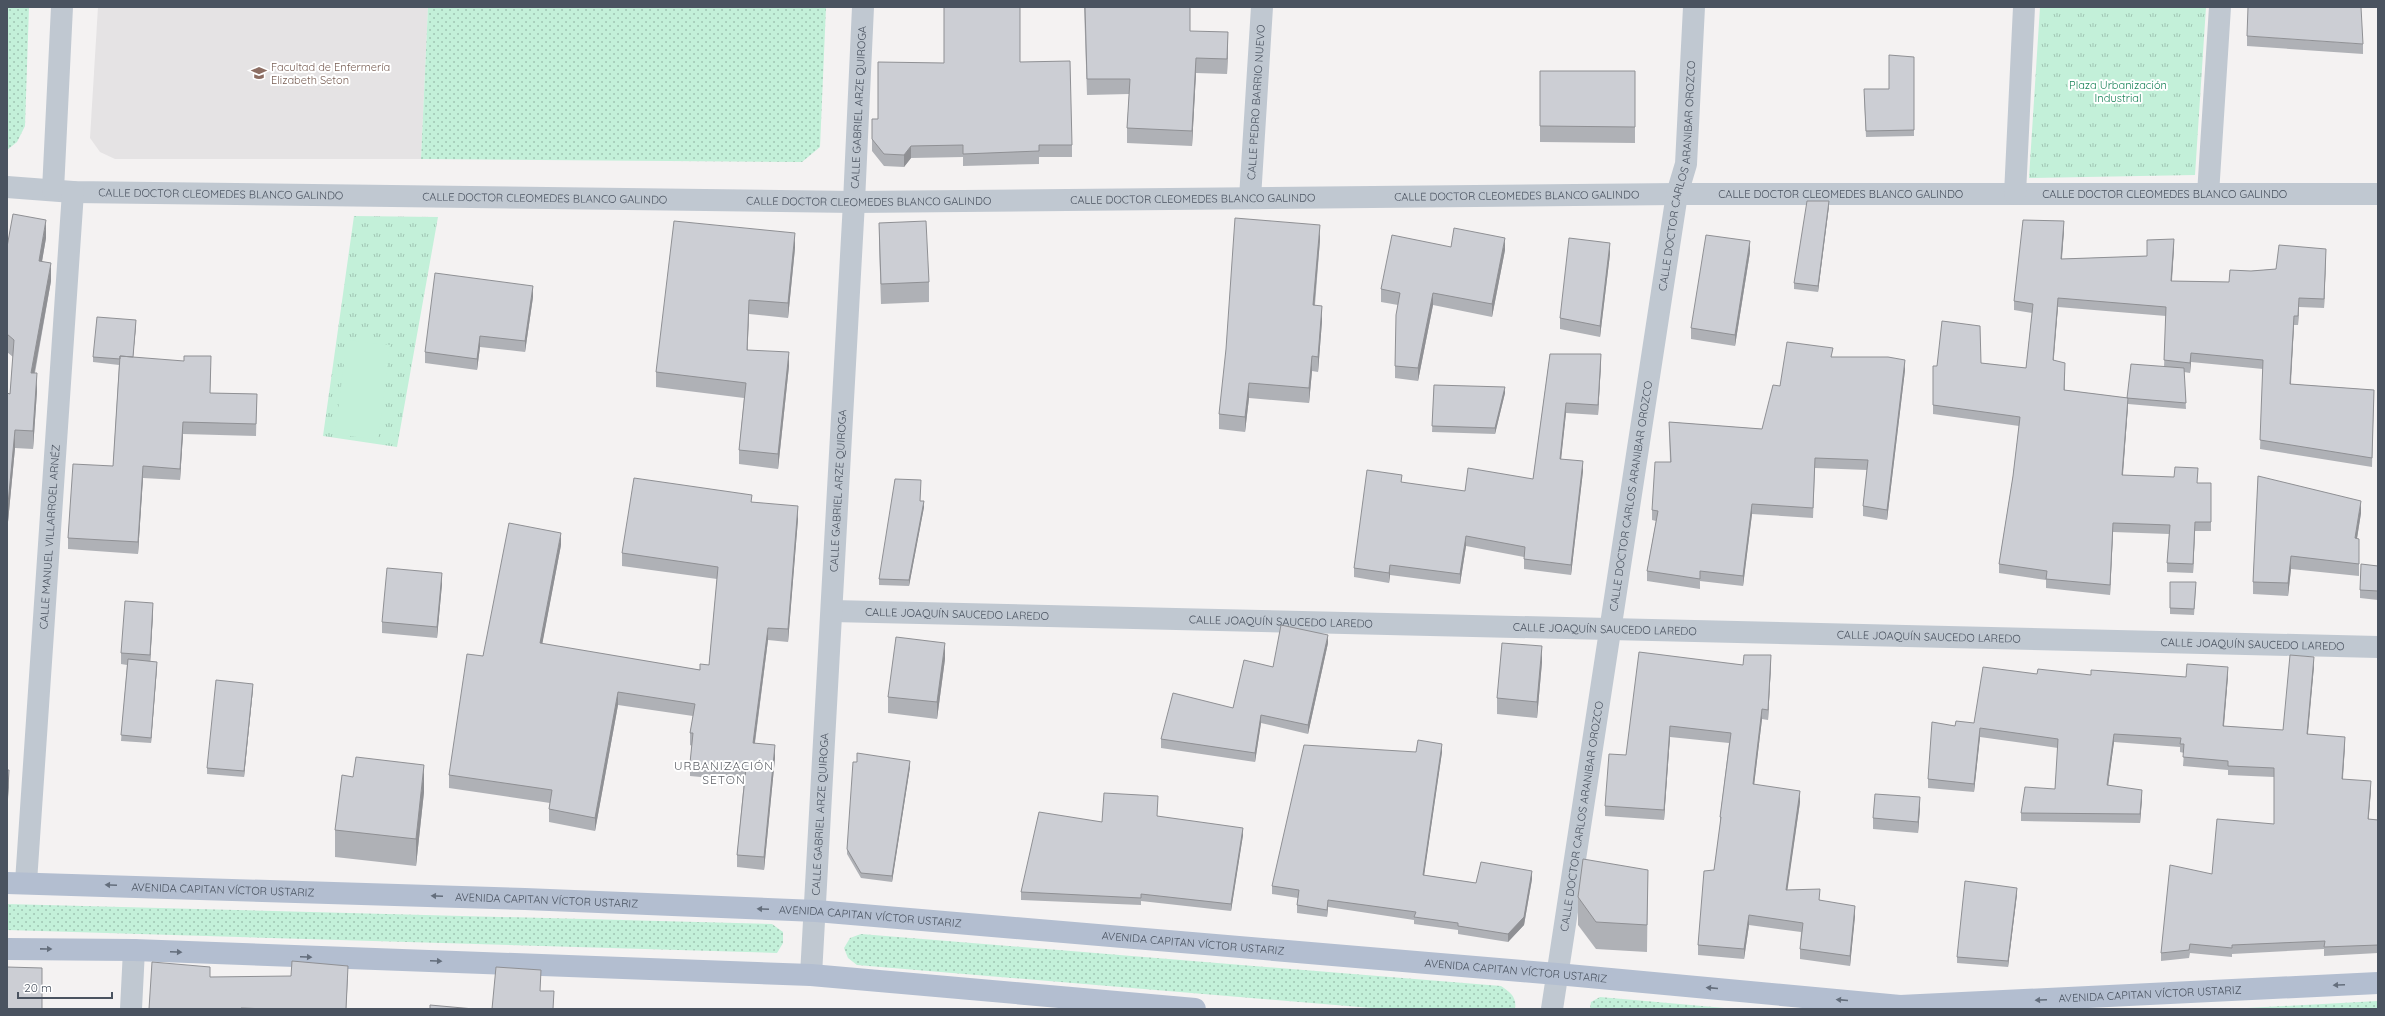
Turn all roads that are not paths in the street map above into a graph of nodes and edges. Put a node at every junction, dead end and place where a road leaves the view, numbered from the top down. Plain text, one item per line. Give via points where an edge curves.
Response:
1 (62, 7) edge
2 (863, 7) edge
3 (1262, 7) edge
4 (1694, 7) edge
5 (2024, 7) edge
6 (2220, 7) edge
7 (7, 187) edge
8 (63, 191) junction
9 (1677, 194) junction
10 (2015, 194) junction
11 (2208, 194) junction
12 (2378, 194) edge
13 (1250, 198) junction
14 (854, 202) junction
15 (832, 611) junction
16 (1610, 630) junction
17 (2378, 646) edge
18 (17, 883) edge
19 (816, 912) junction
20 (7, 949) edge
21 (134, 950) junction
22 (1558, 974) junction
23 (811, 975) junction
24 (2378, 983) edge
25 (1101, 1005) edge
26 (131, 1009) edge
27 (1195, 1009) edge
28 (1552, 1009) edge

1 - 8 street, CALLE MANUEL VILLARROEL ARNÉZ
2 - 14 street, CALLE GABRIEL ARZE QUIROGA
3 - 13 street, CALLE PEDRO BARRIO NUEVO
4 - 9 street, CALLE DOCTOR CARLOS ARANIBAR OROZCO via 1686,164
5 - 10 street
6 - 11 street
7 - 8 street, CALLE DOCTOR CLEOMEDES BLANCO GALINDO
8 - 14 street, CALLE DOCTOR CLEOMEDES BLANCO GALINDO
8 - 18 street, CALLE MANUEL VILLARROEL ARNÉZ
9 - 10 street, CALLE DOCTOR CLEOMEDES BLANCO GALINDO
9 - 13 street, CALLE DOCTOR CLEOMEDES BLANCO GALINDO
9 - 16 street, CALLE DOCTOR CARLOS ARANIBAR OROZCO
10 - 11 street, CALLE DOCTOR CLEOMEDES BLANCO GALINDO
11 - 12 street, CALLE DOCTOR CLEOMEDES BLANCO GALINDO
13 - 14 street, CALLE DOCTOR CLEOMEDES BLANCO GALINDO
14 - 15 street, CALLE GABRIEL ARZE QUIROGA
15 - 16 street, CALLE JOAQUÍN SAUCEDO LAREDO
15 - 19 street, CALLE GABRIEL ARZE QUIROGA
16 - 17 street, CALLE JOAQUÍN SAUCEDO LAREDO
16 - 22 street, CALLE DOCTOR CARLOS ARANIBAR OROZCO
19 -> 18 main road, AVENIDA CAPITAN VÍCTOR USTARIZ via 604,902
19 - 22 main road, AVENIDA CAPITAN VÍCTOR USTARIZ
19 - 23 street, CALLE GABRIEL ARZE QUIROGA
20 -> 21 main road
21 -> 23 main road
21 - 26 street
24 -> 22 main road, AVENIDA CAPITAN VÍCTOR USTARIZ via 1900,1006
22 - 28 street, CALLE DOCTOR CARLOS ARANIBAR OROZCO
23 - 25 main road
25 - 27 main road

